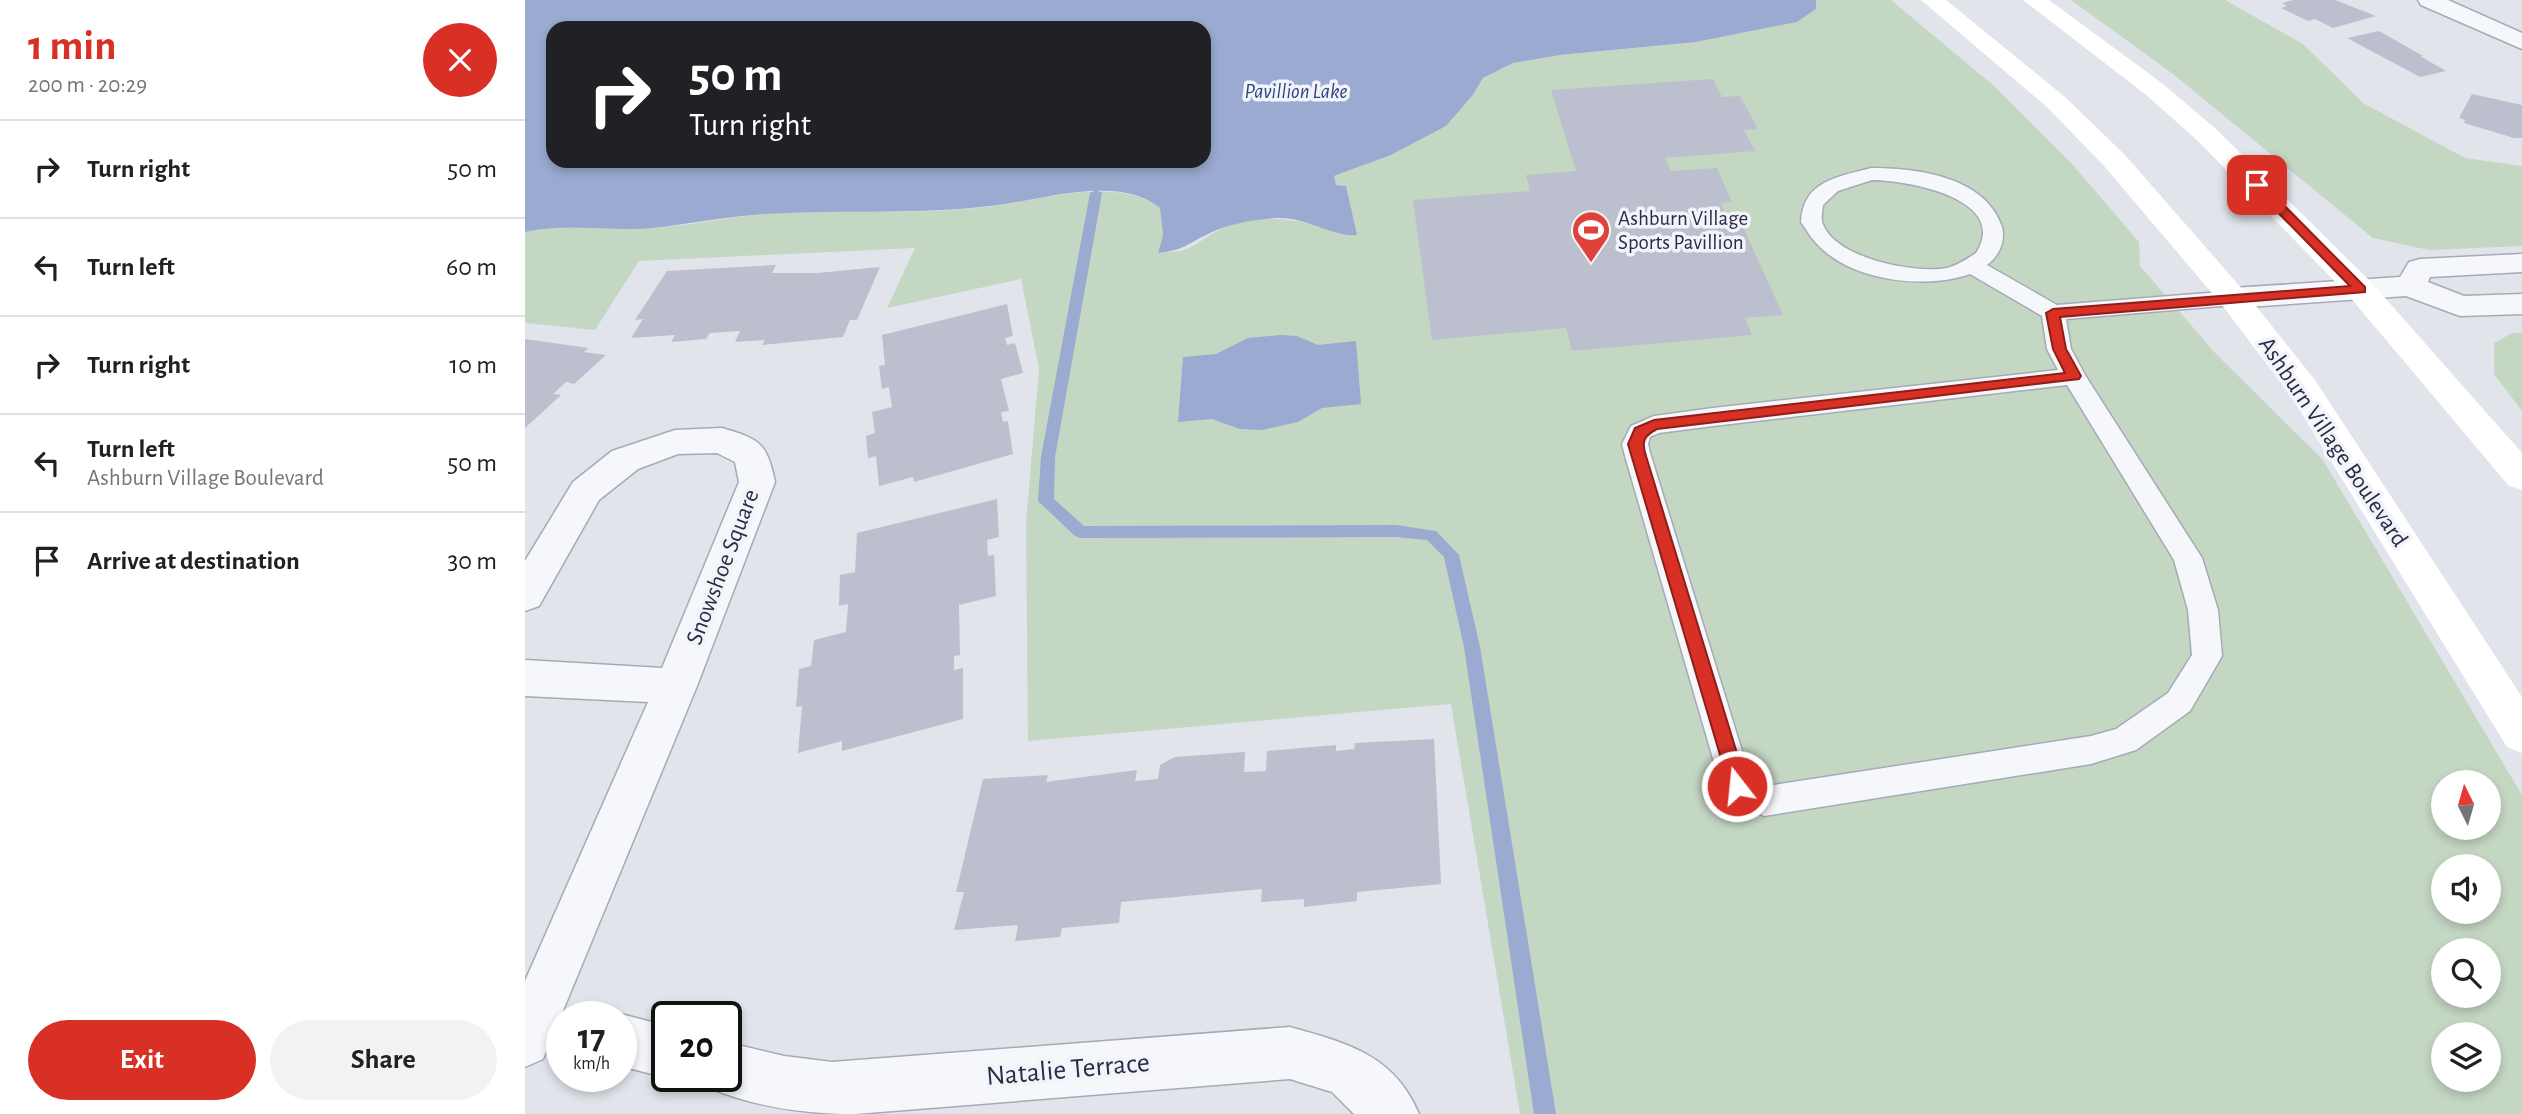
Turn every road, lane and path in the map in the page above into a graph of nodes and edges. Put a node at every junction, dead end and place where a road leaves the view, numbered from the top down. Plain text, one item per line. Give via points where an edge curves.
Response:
1 (1933, 0) edge
2 (2033, 0) edge
3 (2429, 0) edge
4 (2522, 42) edge
5 (2522, 263) edge
6 (1972, 266) junction
7 (2410, 286) junction
8 (2360, 289) junction
9 (2233, 298) junction
10 (2522, 304) edge
11 (2053, 313) junction
12 (2074, 376) junction
13 (2522, 477) edge
14 (525, 595) edge
15 (525, 678) edge
16 (676, 686) junction
17 (2522, 734) edge
18 (541, 1027) edge
19 (742, 1072) edge
20 (1392, 1114) edge

1 - 9 main road, Ashburn Village Boulevard via 2056,102 2115,161
2 - 8 main road via 2144,81 2207,135
3 - 4 street
5 - 7 street via 2420,268
6 - 6 lane via 1993,247 1994,231 1987,215 1972,200 1950,188 1925,179 1871,174 1827,187 1815,200 1811,215 1815,231 1849,261 1906,277 1936,277
6 - 11 lane
7 - 8 street
7 - 10 street via 2460,306
8 - 9 street
8 - 13 main road
9 - 11 lane
9 - 17 main road, Ashburn Village Boulevard via 2303,388
11 - 12 lane via 2059,349
12 - 12 lane via 2188,558 2203,610 2207,656 2179,702 2125,740 2091,750 1764,801 1737,786 1638,456 1635,444 1640,432 1654,425
14 - 16 street, Snowshoe Square via 586,491 625,460 675,442 722,440 752,455 757,482
15 - 16 street
16 - 18 street, Snowshoe Square
19 - 20 street, Natalie Terrace via 832,1089 1290,1053 1348,1070

